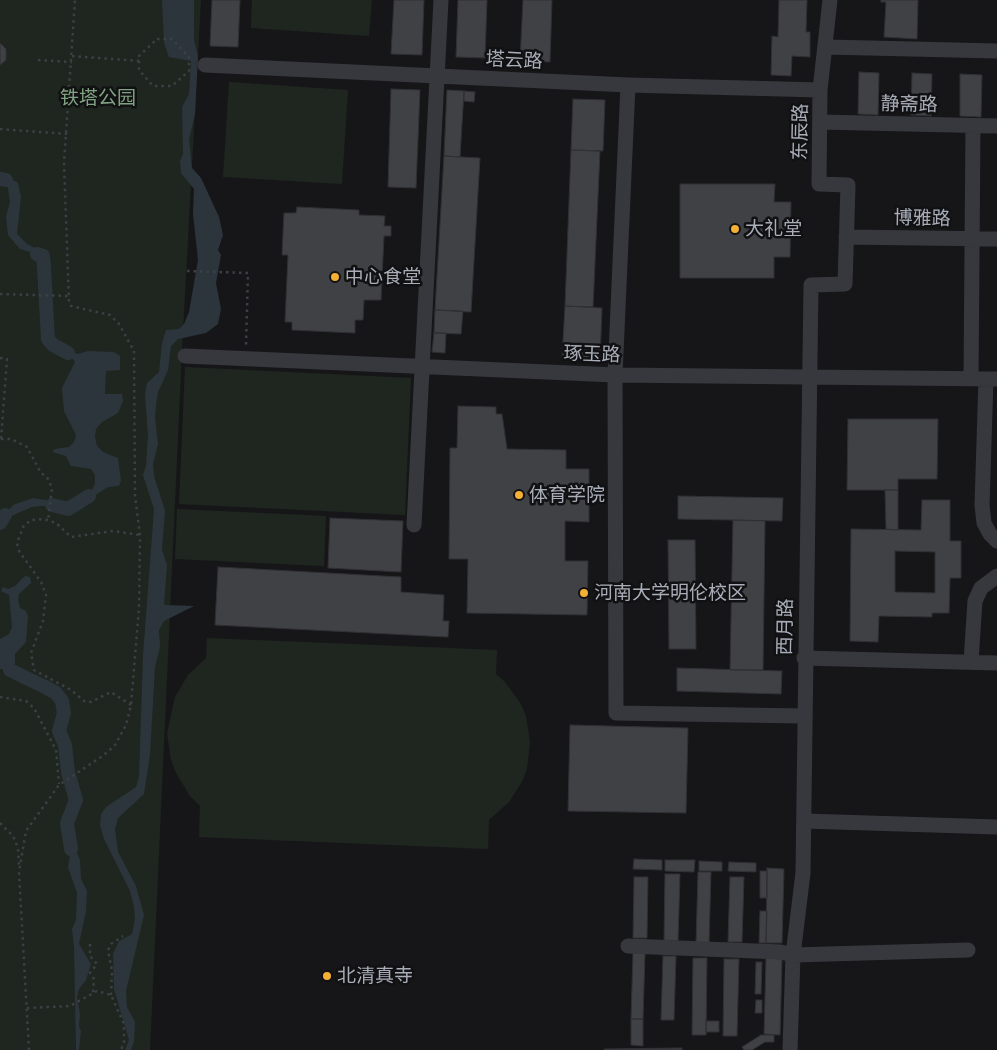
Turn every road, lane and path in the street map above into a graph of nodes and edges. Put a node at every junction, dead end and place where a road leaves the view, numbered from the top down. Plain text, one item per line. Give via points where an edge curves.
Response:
1 (75, 0) edge
2 (441, 0) edge
3 (830, 0) edge
4 (826, 47) junction
5 (997, 51) edge
6 (72, 56) junction
7 (38, 60) dead end
8 (139, 61) junction
9 (72, 62) junction
10 (205, 65) dead end
11 (437, 76) junction
12 (628, 85) junction
13 (820, 90) junction
14 (820, 122) junction
15 (973, 126) junction
16 (997, 126) edge
17 (0, 128) edge
18 (67, 134) junction
19 (846, 237) junction
20 (972, 238) junction
21 (997, 239) edge
22 (187, 271) dead end
23 (0, 294) edge
24 (69, 296) junction
25 (185, 356) dead end
26 (0, 358) edge
27 (246, 359) junction
28 (422, 366) junction
29 (616, 375) junction
30 (808, 377) junction
31 (984, 379) edge
32 (1, 439) edge
33 (48, 521) junction
34 (414, 525) dead end
35 (140, 535) junction
36 (997, 541) edge
37 (997, 576) edge
38 (804, 658) junction
39 (971, 662) junction
40 (997, 663) edge
41 (0, 697) edge
42 (131, 705) junction
43 (804, 716) junction
44 (59, 785) junction
45 (804, 822) junction
46 (0, 823) edge
47 (997, 827) edge
48 (19, 872) junction
49 (123, 936) dead end
50 (90, 944) dead end
51 (628, 946) dead end
52 (968, 950) dead end
53 (793, 955) junction
54 (94, 993) junction
55 (111, 995) junction
56 (27, 1008) junction
57 (29, 1050) edge
58 (120, 1050) edge
59 (790, 1050) edge

1 - 6 path
2 - 11 street
3 - 4 street, 东辰路
4 - 5 street
4 - 13 street, 东辰路
6 - 8 path
6 - 9 path
7 - 9 path
8 - 8 path via 139,56 157,39 172,39 189,58 189,71 172,86 154,86 139,70
9 - 18 path
10 - 11 street, 塔云路
11 - 12 street, 塔云路
11 - 28 street
12 - 13 street, 塔云路
12 - 29 street
13 - 14 street, 东辰路
14 - 15 street, 静斋路
14 - 19 street, 东辰路 via 819,184 848,185
15 - 16 street, 静斋路
15 - 20 street
17 - 18 path
18 - 24 path via 64,163
19 - 20 street, 博雅路
19 - 30 street, 西月路 via 845,284 811,285
20 - 21 street, 博雅路
20 - 31 street
22 - 27 path via 248,273
23 - 24 path
24 - 35 path via 71,306 110,315 134,351 135,496
25 - 27 street, 琢玉路
26 - 32 path via 7,359
27 - 28 street, 琢玉路
28 - 29 street, 琢玉路
28 - 34 street
29 - 30 street, 琢玉路
29 - 43 street via 616,713
30 - 31 street, 琢玉路
30 - 38 street, 西月路
31 - 36 street via 982,505 984,523
32 - 33 path via 11,439 27,447 47,477 53,499
33 - 35 path via 56,523 71,537 113,531
33 - 42 path via 32,520 24,525 16,543 46,595 43,621 31,653 34,670 84,701 91,702 111,692
35 - 42 path via 139,608
37 - 39 street via 982,588 975,601
38 - 39 street
38 - 43 street, 西月路
39 - 40 street
41 - 44 path via 26,701 34,708 56,750
42 - 44 path via 126,725 115,746
43 - 45 street, 西月路
44 - 48 path via 26,831
45 - 47 street
45 - 53 street, 西月路 via 803,873
46 - 48 path via 13,836 18,848
48 - 56 path
49 - 55 path via 108,950 112,972
50 - 54 path via 90,956 97,964 90,974 94,979
51 - 53 street
52 - 53 street
53 - 59 street, 西月路
54 - 55 path
54 - 56 path via 70,1006
55 - 58 path via 124,1024 124,1042
56 - 57 path

